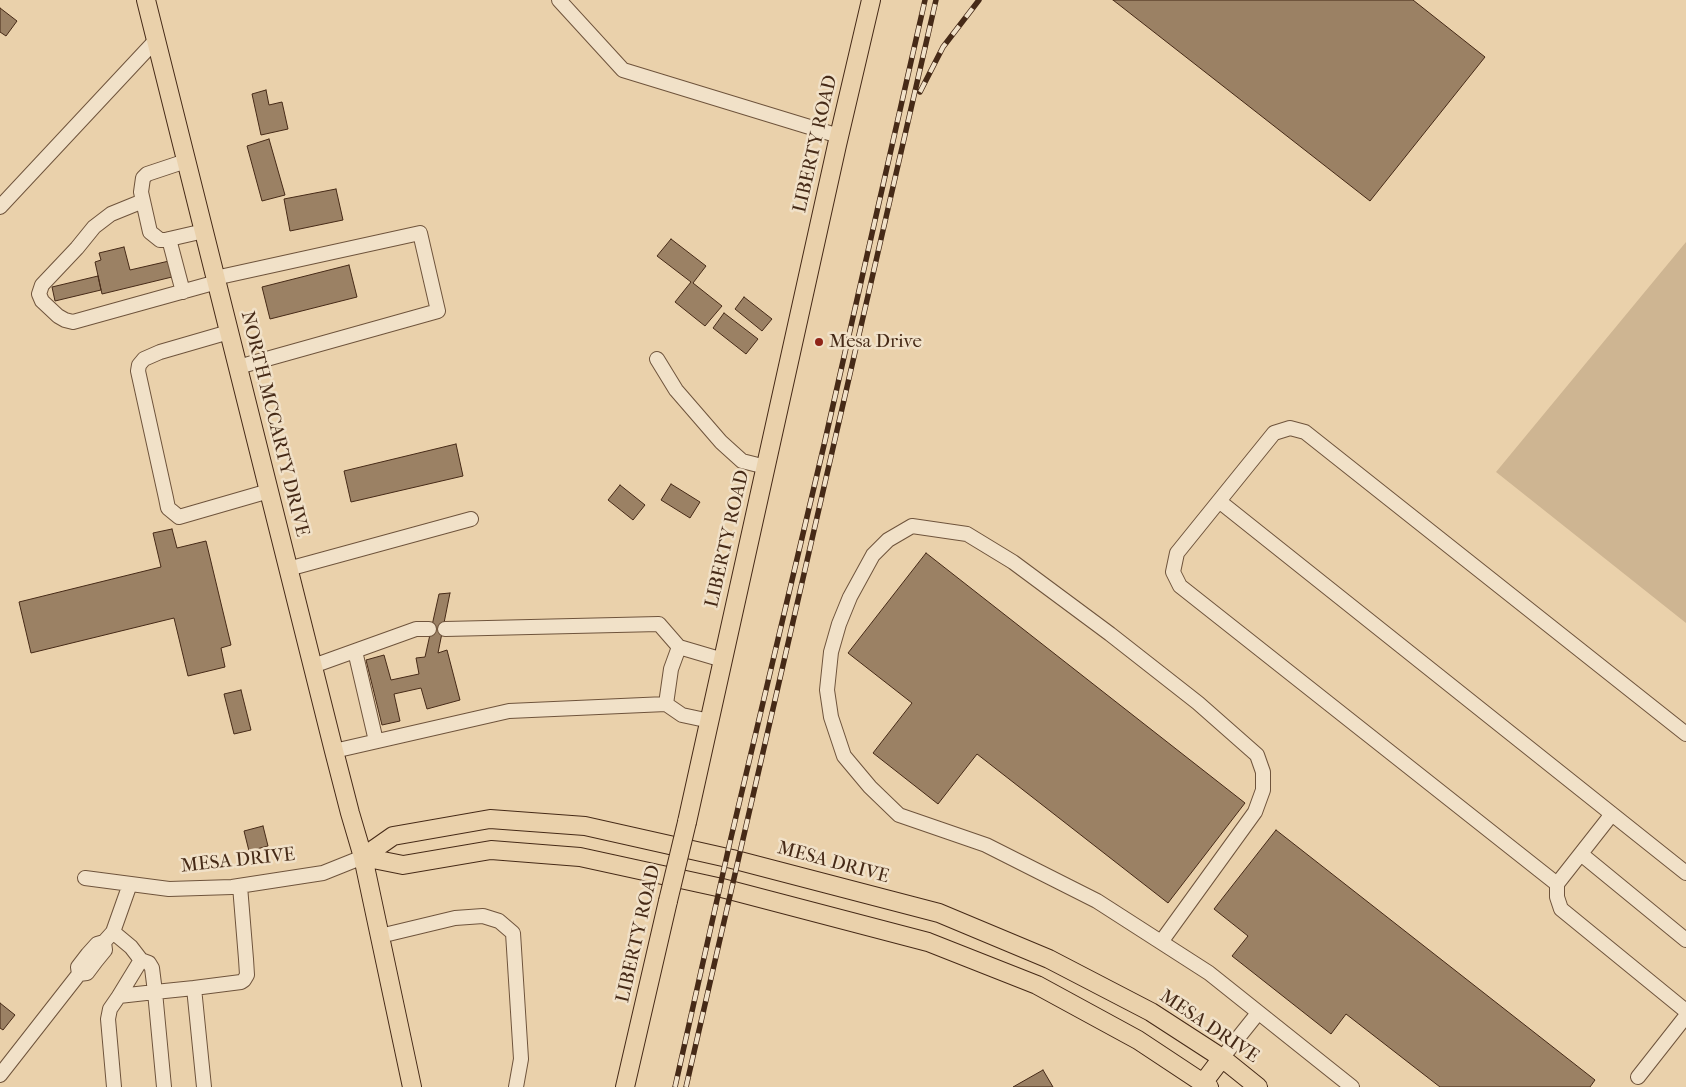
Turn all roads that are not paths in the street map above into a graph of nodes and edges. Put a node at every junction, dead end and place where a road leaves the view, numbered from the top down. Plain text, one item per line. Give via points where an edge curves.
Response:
1 (146, 0) edge
2 (559, 0) edge
3 (871, 0) edge
4 (156, 40) junction
5 (839, 136) junction
6 (186, 161) junction
7 (143, 201) junction
8 (0, 207) edge
9 (204, 231) junction
10 (169, 239) junction
11 (216, 280) junction
12 (183, 292) junction
13 (229, 332) junction
14 (657, 359) dead end
15 (238, 367) junction
16 (766, 467) junction
17 (269, 491) junction
18 (1219, 501) junction
19 (471, 520) dead end
20 (288, 570) junction
21 (429, 629) dead end
22 (445, 629) dead end
23 (678, 647) junction
24 (355, 651) junction
25 (723, 660) junction
26 (313, 666) junction
27 (666, 704) junction
28 (710, 721) junction
29 (1686, 734) edge
30 (376, 742) junction
31 (334, 751) junction
32 (1612, 814) junction
33 (1581, 854) junction
34 (363, 857) junction
35 (1686, 873) edge
36 (85, 878) dead end
37 (130, 884) junction
38 (1557, 884) junction
39 (240, 886) junction
40 (380, 936) junction
41 (108, 937) junction
42 (1686, 940) edge
43 (1161, 942) junction
44 (141, 960) junction
45 (194, 988) junction
46 (155, 992) junction
47 (119, 996) junction
48 (1686, 1011) edge
49 (1258, 1013) junction
50 (1686, 1016) edge
51 (1222, 1058) junction
52 (0, 1075) edge
53 (1638, 1077) dead end
54 (1206, 1085) edge
55 (114, 1087) edge
56 (164, 1087) edge
57 (204, 1087) edge
58 (412, 1087) edge
59 (516, 1087) edge
60 (625, 1087) edge
61 (1258, 1087) edge
62 (1352, 1087) edge

1 - 4 main road, NORTH MCCARTY DRIVE
2 - 5 street via 623,70
3 - 5 main road, LIBERTY ROAD
4 - 6 main road, NORTH MCCARTY DRIVE
4 - 8 street
5 - 16 main road, LIBERTY ROAD
6 - 7 street via 147,174 142,183
6 - 9 main road, NORTH MCCARTY DRIVE
7 - 10 street via 150,232 160,240
7 - 12 street via 102,219 42,286 42,301 58,316 73,322
9 - 10 street
9 - 11 main road, NORTH MCCARTY DRIVE
10 - 12 street
11 - 12 street
11 - 13 main road, NORTH MCCARTY DRIVE
11 - 15 street via 420,233 438,311
13 - 15 main road, NORTH MCCARTY DRIVE
13 - 17 street via 160,352 139,364 167,503 179,517
14 - 16 street via 676,390 721,442 742,461
15 - 17 main road, NORTH MCCARTY DRIVE
16 - 25 main road, LIBERTY ROAD
17 - 20 main road, NORTH MCCARTY DRIVE
18 - 29 street via 1274,433 1290,428 1305,432
18 - 32 street
18 - 38 street via 1176,553 1173,572 1180,586
19 - 20 street
20 - 26 main road, NORTH MCCARTY DRIVE
21 - 24 street via 416,629
22 - 23 street via 659,624
23 - 25 street
23 - 27 street
24 - 26 street
24 - 30 street
25 - 28 main road, LIBERTY ROAD
26 - 31 main road, NORTH MCCARTY DRIVE
27 - 28 street via 682,715
27 - 30 street via 509,711
28 - 60 main road, LIBERTY ROAD, bridge
30 - 31 street
31 - 34 main road, NORTH MCCARTY DRIVE
32 - 33 street
32 - 35 street
33 - 38 street
33 - 42 street
34 - 39 street, MESA DRIVE via 323,874
34 - 40 main road, NORTH MCCARTY DRIVE
34 - 51 main road, MESA DRIVE via 393,836 490,820 585,826 732,858 938,913 1049,958 1151,1012
34 - 54 main road via 403,865 491,850 580,857 722,888 928,942 1037,985 1138,1040
36 - 37 street, MESA DRIVE
37 - 39 street, MESA DRIVE via 169,889
37 - 41 street
38 - 48 street via 1557,897 1562,909
39 - 45 street via 246,960 244,980
40 - 58 main road, NORTH MCCARTY DRIVE
40 - 59 street via 455,918 484,916 500,921 514,933 521,1059
41 - 44 street via 131,947
41 - 52 street via 97,944 78,966 79,974
43 - 43 street via 1097,901 986,845 899,815 844,756 831,718 827,690 831,652 850,597 873,554 888,540 912,526 967,534 1013,562 1110,634 1198,703 1256,755 1263,772 1263,790 1255,812
43 - 49 street via 1209,973
44 - 46 street via 152,968
44 - 47 street
45 - 46 street
45 - 57 street
46 - 47 street
46 - 56 street
47 - 55 street via 110,1009 108,1019
49 - 51 street
49 - 62 street
50 - 53 street
51 - 54 main road
51 - 61 main road, MESA DRIVE

